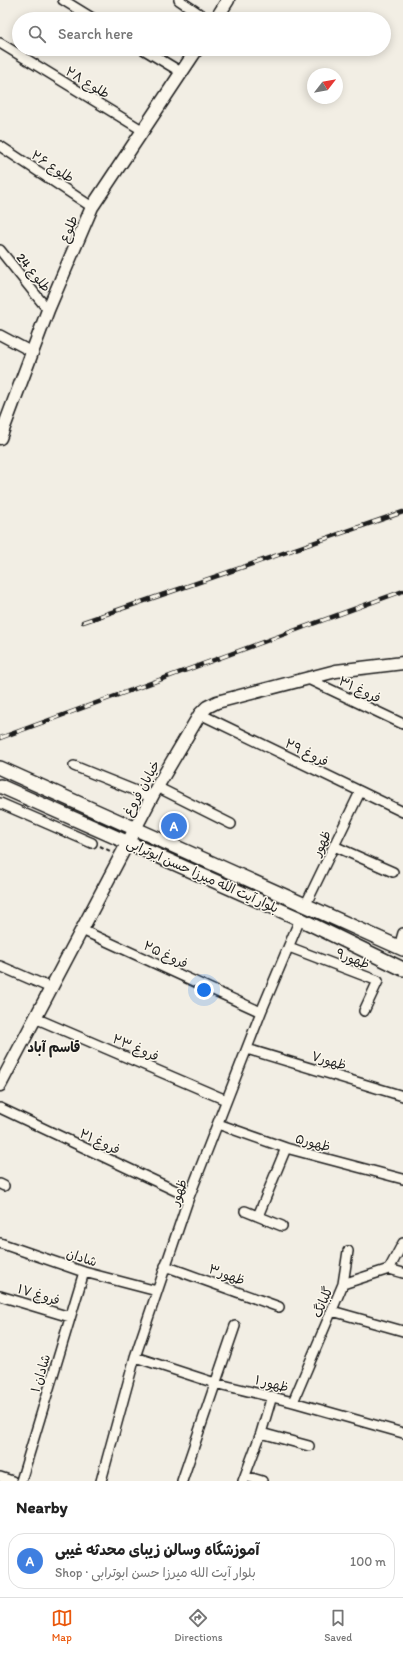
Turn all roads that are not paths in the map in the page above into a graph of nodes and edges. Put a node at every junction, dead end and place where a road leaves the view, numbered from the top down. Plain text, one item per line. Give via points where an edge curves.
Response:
1 (63, 0) edge
2 (178, 0) edge
3 (228, 0) edge
4 (83, 12) edge
5 (196, 12) edge
6 (220, 12) edge
7 (0, 43) edge
8 (12, 50) edge
9 (21, 56) edge
10 (155, 56) edge
11 (192, 56) edge
12 (181, 72) junction
13 (142, 130) junction
14 (0, 146) edge
15 (92, 208) junction
16 (0, 250) edge
17 (48, 310) junction
18 (0, 335) edge
19 (32, 352) junction
20 (1, 434) edge
21 (403, 663) edge
22 (306, 678) junction
23 (200, 714) junction
24 (403, 724) edge
25 (74, 766) dead end
26 (0, 768) edge
27 (0, 786) edge
28 (157, 787) junction
29 (360, 792) junction
30 (151, 798) junction
31 (0, 803) edge
32 (403, 812) edge
33 (66, 814) junction
34 (231, 824) dead end
35 (60, 829) junction
36 (135, 829) junction
37 (128, 842) junction
38 (92, 843) road end
39 (334, 846) junction
40 (393, 872) dead end
41 (305, 906) junction
42 (300, 919) junction
43 (82, 930) junction
44 (403, 933) edge
45 (289, 947) junction
46 (401, 948) edge
47 (0, 966) edge
48 (403, 969) edge
49 (51, 988) junction
50 (364, 1011) dead end
51 (261, 1012) junction
52 (35, 1018) junction
53 (247, 1049) junction
54 (0, 1084) edge
55 (403, 1096) edge
56 (226, 1100) junction
57 (0, 1108) edge
58 (218, 1124) junction
59 (286, 1148) junction
60 (403, 1179) edge
61 (189, 1198) junction
62 (245, 1211) dead end
63 (258, 1216) junction
64 (282, 1226) dead end
65 (0, 1243) edge
66 (403, 1243) edge
67 (348, 1251) dead end
68 (166, 1266) junction
69 (389, 1269) junction
70 (84, 1272) junction
71 (403, 1273) edge
72 (343, 1284) junction
73 (157, 1291) junction
74 (0, 1296) edge
75 (279, 1307) dead end
76 (332, 1311) junction
77 (70, 1317) junction
78 (235, 1326) dead end
79 (403, 1331) edge
80 (135, 1357) junction
81 (215, 1383) junction
82 (272, 1396) junction
83 (293, 1402) junction
84 (261, 1433) junction
85 (403, 1434) edge
86 (309, 1446) dead end
87 (0, 1477) edge
88 (244, 1478) edge
89 (12, 1481) edge
90 (21, 1481) edge
91 (101, 1481) edge
92 (182, 1481) edge
93 (262, 1481) edge

1 - 4 street
2 - 5 street
3 - 6 street
7 - 8 street, طلوع ۲۸
9 - 13 street, طلوع ۲۸
10 - 12 street
11 - 12 street, طلوع
12 - 13 street, طلوع
13 - 15 street, طلوع
14 - 15 street, طلوع ۲۶
15 - 17 street, طلوع
16 - 17 street, طلوع 24
17 - 19 street, طلوع
18 - 19 street
19 - 20 street, طلوع
21 - 22 street, خیابان فروغ via 336,671
22 - 23 street, خیابان فروغ via 217,702
22 - 24 street, فروغ ۳۱
23 - 28 street, خیابان فروغ
23 - 29 street, فروغ ۲۹
25 - 30 street
26 - 36 main road, بلوار آیت الله میرزا حسن ابوترابی
27 - 33 main road, بلوار آیت الله میرزا حسن ابوترابی
28 - 30 street, خیابان فروغ
28 - 34 street
29 - 32 street, فروغ ۲۹
29 - 39 street, ظهور
30 - 36 street, خیابان فروغ
31 - 35 street
33 - 35 street
33 - 37 main road, بلوار آیت الله میرزا حسن ابوترابی
35 - 38 street
36 - 37 street, خیابان فروغ
36 - 41 main road, بلوار آیت الله میرزا حسن ابوترابی
37 - 42 main road, بلوار آیت الله میرزا حسن ابوترابی
37 - 43 street, خیابان فروغ
39 - 40 street
39 - 41 street, ظهور
41 - 46 main road, بلوار آیت الله میرزا حسن ابوترابی
42 - 45 street, ظهور
42 - 48 main road, بلوار آیت الله میرزا حسن ابوترابی
43 - 49 street, خیابان فروغ
43 - 51 street, فروغ ۲۵
44 - 46 street
45 - 50 street, ظهور۹ via 378,981
45 - 51 street, ظهور
47 - 49 street
49 - 52 street, خیابان فروغ
51 - 53 street, ظهور
52 - 54 street, خیابان فروغ
52 - 56 street, فروغ ۲۳
53 - 55 street, ظهور۷
53 - 56 street, ظهور
56 - 58 street, ظهور
57 - 61 street, فروغ ۲۱
58 - 59 street, ظهور۵
58 - 61 street, ظهور
59 - 60 street, ظهور۵
59 - 63 street
61 - 68 street, ظهور
62 - 63 street
63 - 64 street
65 - 70 street, شادان
66 - 69 street
67 - 72 street
68 - 73 street, ظهور
68 - 75 street, ظهور۳
69 - 71 street
69 - 72 street, گلبانگ
70 - 73 street, شادان
70 - 77 street, شادان ۱
72 - 76 street, گلبانگ
73 - 80 street, ظهور
74 - 77 street, فروغ ۱۷
76 - 79 street
76 - 83 street, گلبانگ
77 - 90 street, شادان ۱
78 - 81 street
80 - 81 street, ظهور ۱
80 - 91 street, ظهور
81 - 82 street, ظهور ۱
81 - 92 street
82 - 83 street, ظهور ۱
82 - 84 street
83 - 85 street, ظهور ۱
84 - 86 street
84 - 88 street
87 - 89 street
88 - 93 street

